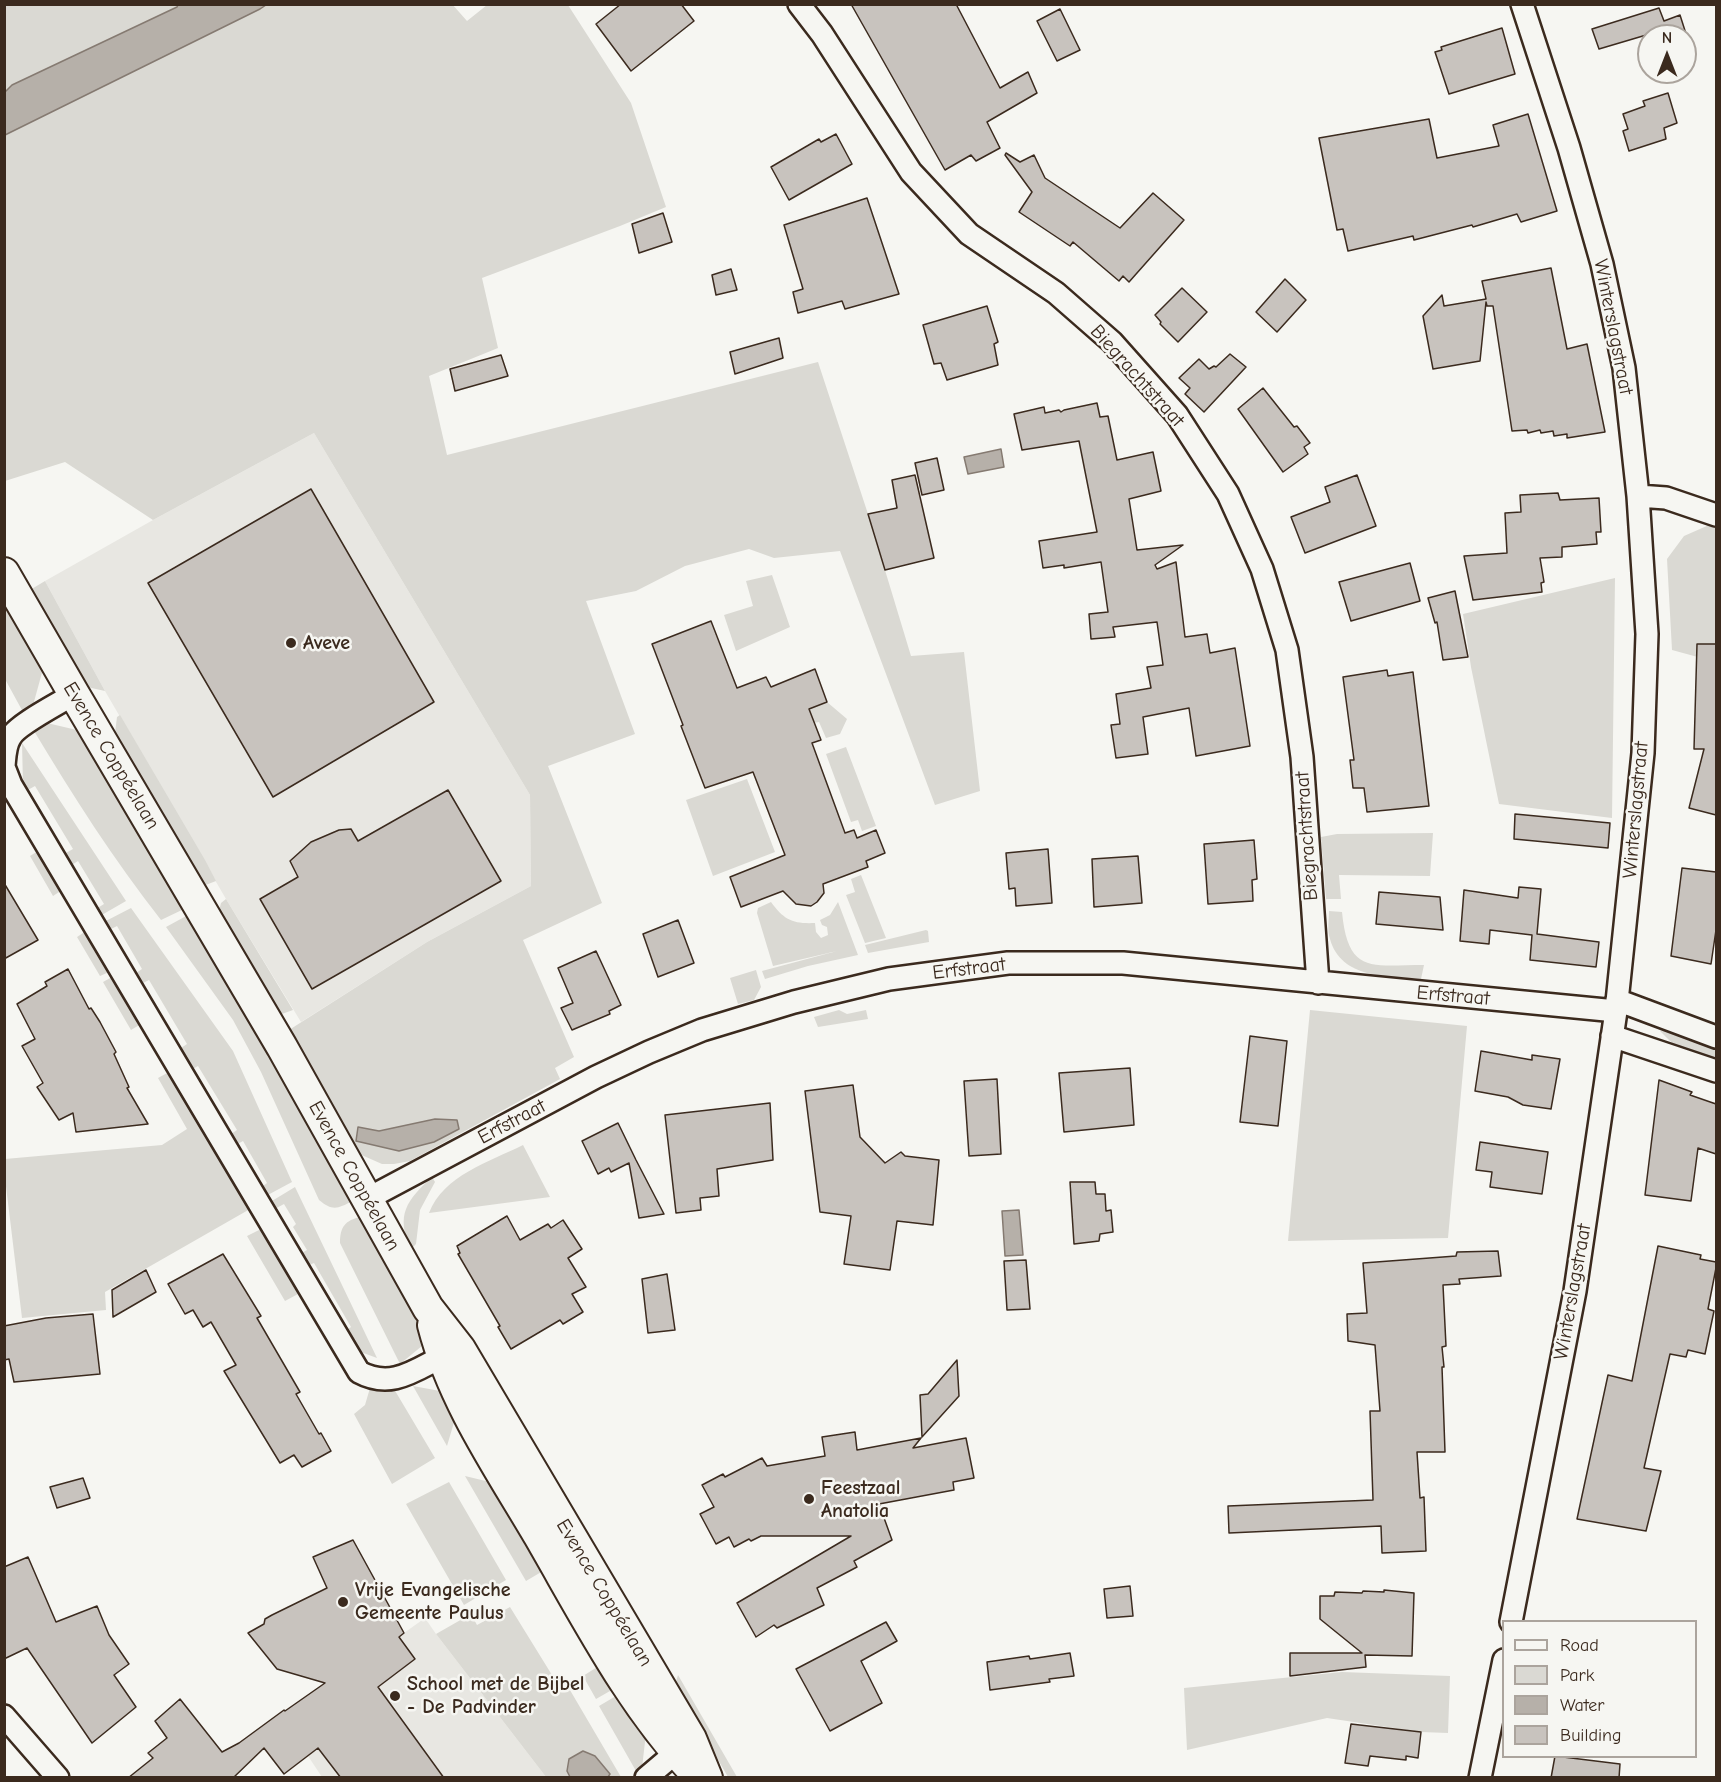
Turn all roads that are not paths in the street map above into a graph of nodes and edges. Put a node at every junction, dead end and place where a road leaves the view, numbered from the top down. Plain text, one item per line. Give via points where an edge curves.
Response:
1 (799, 4) edge
2 (1522, 4) edge
3 (1638, 496) junction
4 (1716, 515) edge
5 (4, 573) edge
6 (74, 694) junction
7 (4, 766) edge
8 (1318, 983) junction
9 (1617, 1006) junction
10 (1612, 1036) junction
11 (1716, 1037) edge
12 (1716, 1071) edge
13 (368, 1199) junction
14 (450, 1353) junction
15 (1511, 1620) edge
16 (1502, 1665) edge
17 (4, 1716) edge
18 (683, 1746) junction
19 (58, 1778) edge
20 (646, 1778) edge
21 (700, 1778) edge
22 (707, 1778) edge
23 (1480, 1778) edge

1 - 8 street, Biegrachtstraat via 910,172 969,234 1056,293 1112,342 1177,415 1228,494 1262,569 1287,650 1302,757
2 - 3 street, Winterslagstraat via 1602,264 1624,368
3 - 4 street via 1666,498
3 - 9 street, Winterslagstraat via 1647,634 1643,753
5 - 6 street, Evence Coppéelaan
6 - 7 street via 10,736
6 - 13 street, Evence Coppéelaan
7 - 14 street via 16,795 359,1372 370,1378 398,1379
8 - 9 street, Erfstraat
8 - 13 street, Erfstraat via 1123,963 1008,963 849,987 702,1030 649,1052
9 - 10 street, Winterslagstraat
9 - 11 street, Erfstraat
10 - 12 street
10 - 15 street, Winterslagstraat via 1575,1291
13 - 14 street, Evence Coppéelaan
14 - 18 street, Evence Coppéelaan
16 - 23 street
17 - 19 street
18 - 20 street
18 - 21 street
18 - 22 street, Evence Coppéelaan

